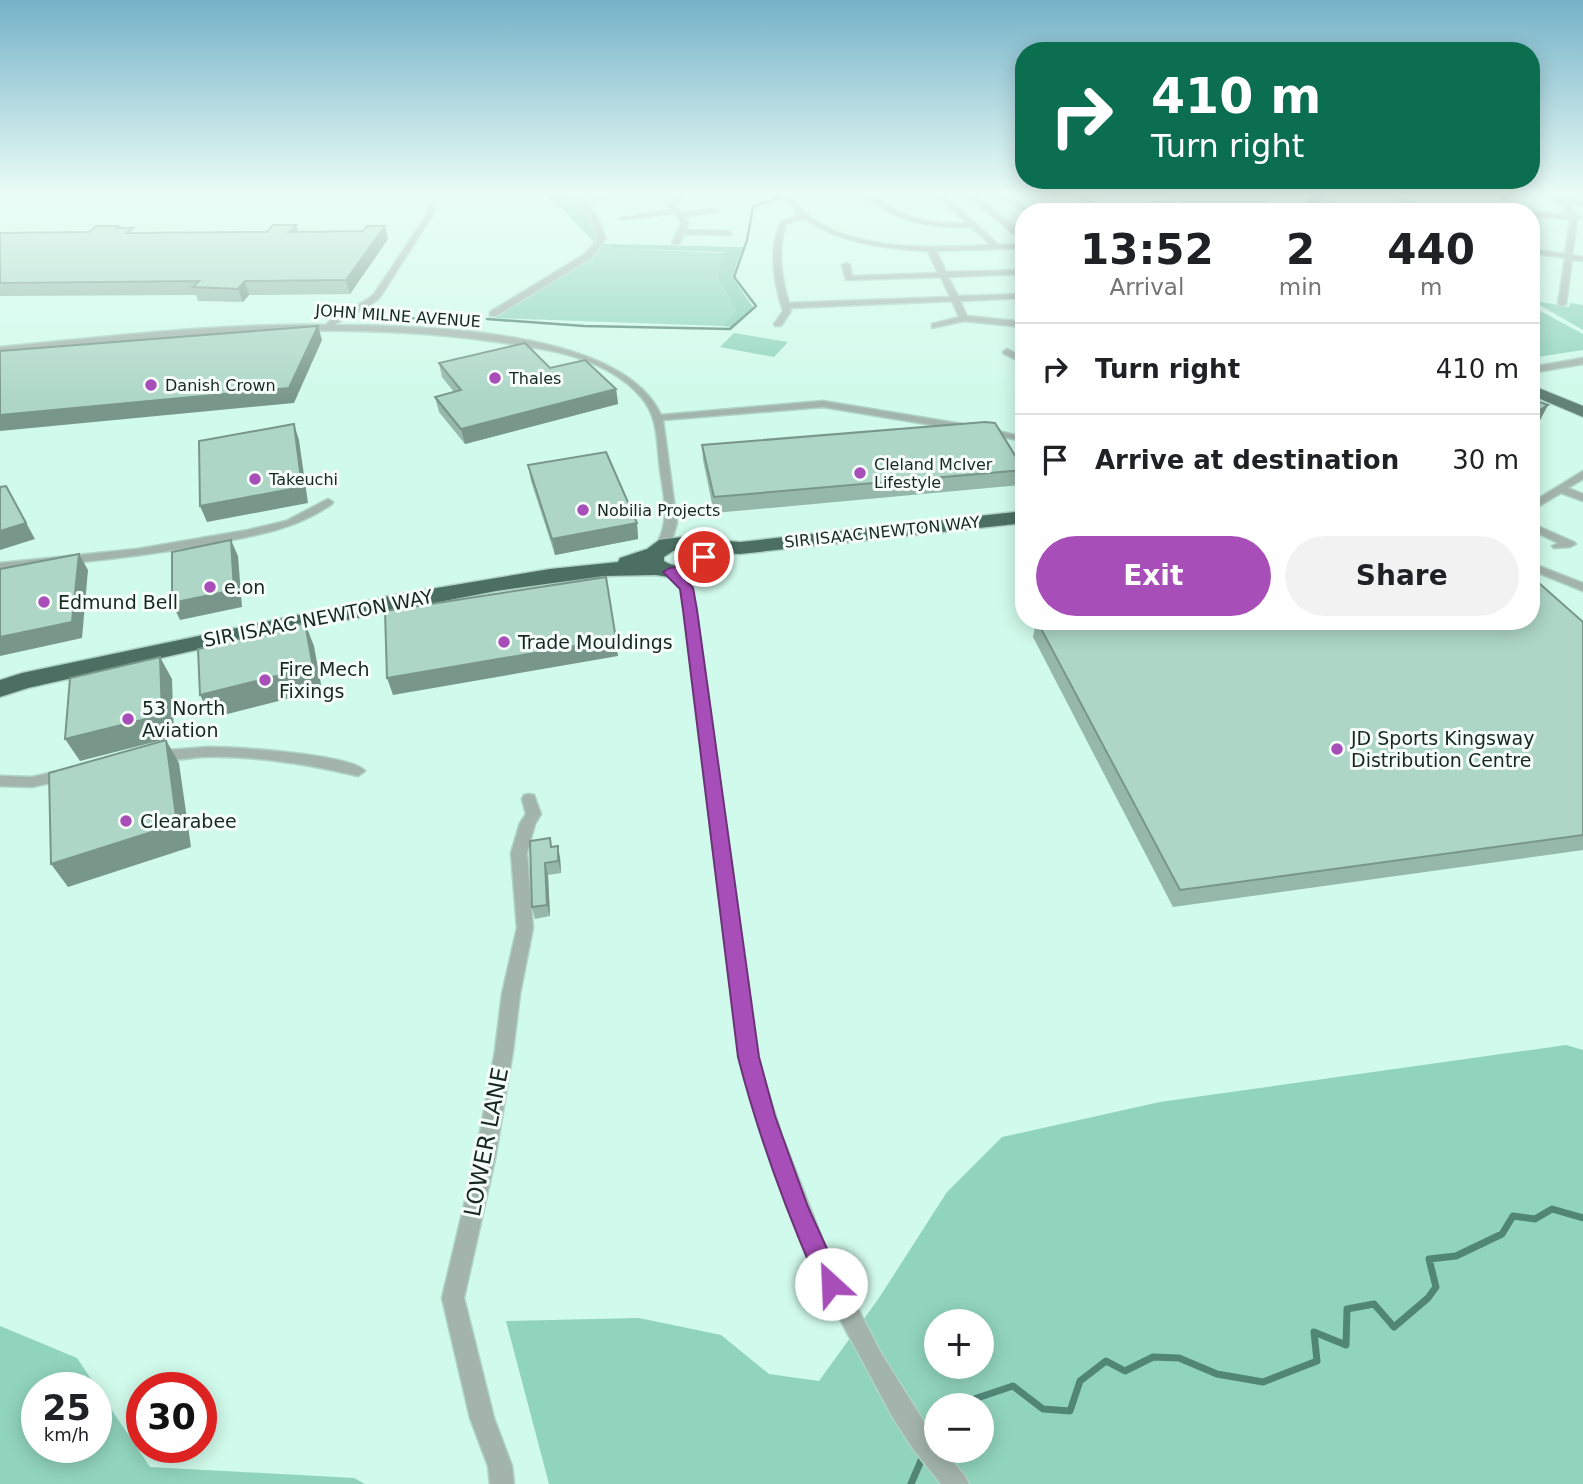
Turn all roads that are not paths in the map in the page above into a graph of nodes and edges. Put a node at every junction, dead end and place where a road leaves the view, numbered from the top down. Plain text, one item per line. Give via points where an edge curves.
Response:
1 (398, 262) edge
2 (577, 262) edge
3 (778, 262) edge
4 (937, 262) edge
5 (1567, 262) edge
6 (846, 265) dead end
7 (1015, 272) edge
8 (943, 274) junction
9 (1015, 296) edge
10 (954, 298) junction
11 (1562, 304) dead end
12 (785, 306) junction
13 (493, 312) dead end
14 (964, 318) junction
15 (778, 324) dead end
16 (1015, 324) edge
17 (329, 326) junction
18 (935, 326) dead end
19 (0, 350) edge
20 (1007, 352) dead end
21 (1015, 356) edge
22 (1580, 362) edge
23 (1540, 369) edge
24 (1540, 373) edge
25 (1540, 392) edge
26 (1540, 403) edge
27 (1540, 403) edge
28 (1583, 412) edge
29 (658, 418) junction
30 (1583, 419) edge
31 (1015, 436) edge
32 (1583, 474) edge
33 (1561, 489) junction
34 (1583, 499) edge
35 (328, 502) dead end
36 (1540, 502) edge
37 (1015, 518) edge
38 (671, 527) junction
39 (1540, 530) edge
40 (1558, 545) dead end
41 (696, 555) junction
42 (660, 560) junction
43 (0, 566) edge
44 (1540, 570) edge
45 (1580, 587) edge
46 (687, 588) junction
47 (7, 683) edge
48 (136, 759) edge
49 (88, 769) edge
50 (358, 771) dead end
51 (0, 781) edge
52 (529, 799) dead end
53 (502, 1484) edge
54 (957, 1484) edge

1 - 17 street via 376,296
2 - 13 street
3 - 12 street
4 - 8 street
5 - 11 street
6 - 8 street via 849,278
7 - 8 street
8 - 10 street
9 - 10 street
10 - 12 street
10 - 14 street
12 - 15 street via 787,311
14 - 16 street
14 - 18 street
17 - 19 street, JOHN MILNE AVENUE via 194,331
17 - 29 street, JOHN MILNE AVENUE via 456,333 574,354 630,382
20 - 21 street
22 - 23 street
22 - 24 street
25 - 28 main road
26 - 30 main road
27 - 30 main road
29 - 31 street via 823,404
29 - 38 street, JOHN MILNE AVENUE
32 - 33 street
33 - 34 street
33 - 36 street
35 - 43 street via 299,521 254,532 134,554
37 - 41 highway, SIR ISAAC NEWTON WAY
38 - 41 street
38 - 42 street
39 - 40 street via 1570,544
41 - 42 highway, SIR ISAAC NEWTON WAY via 684,572
41 - 46 street
42 - 46 street
42 - 47 highway, SIR ISAAC NEWTON WAY via 323,615
44 - 45 street
46 - 54 street via 747,1045 764,1116 833,1290 920,1440
48 - 50 street via 273,753
49 - 51 street via 32,782
52 - 53 street, LOWER LANE via 534,814 519,853 525,928 485,1159 453,1298

